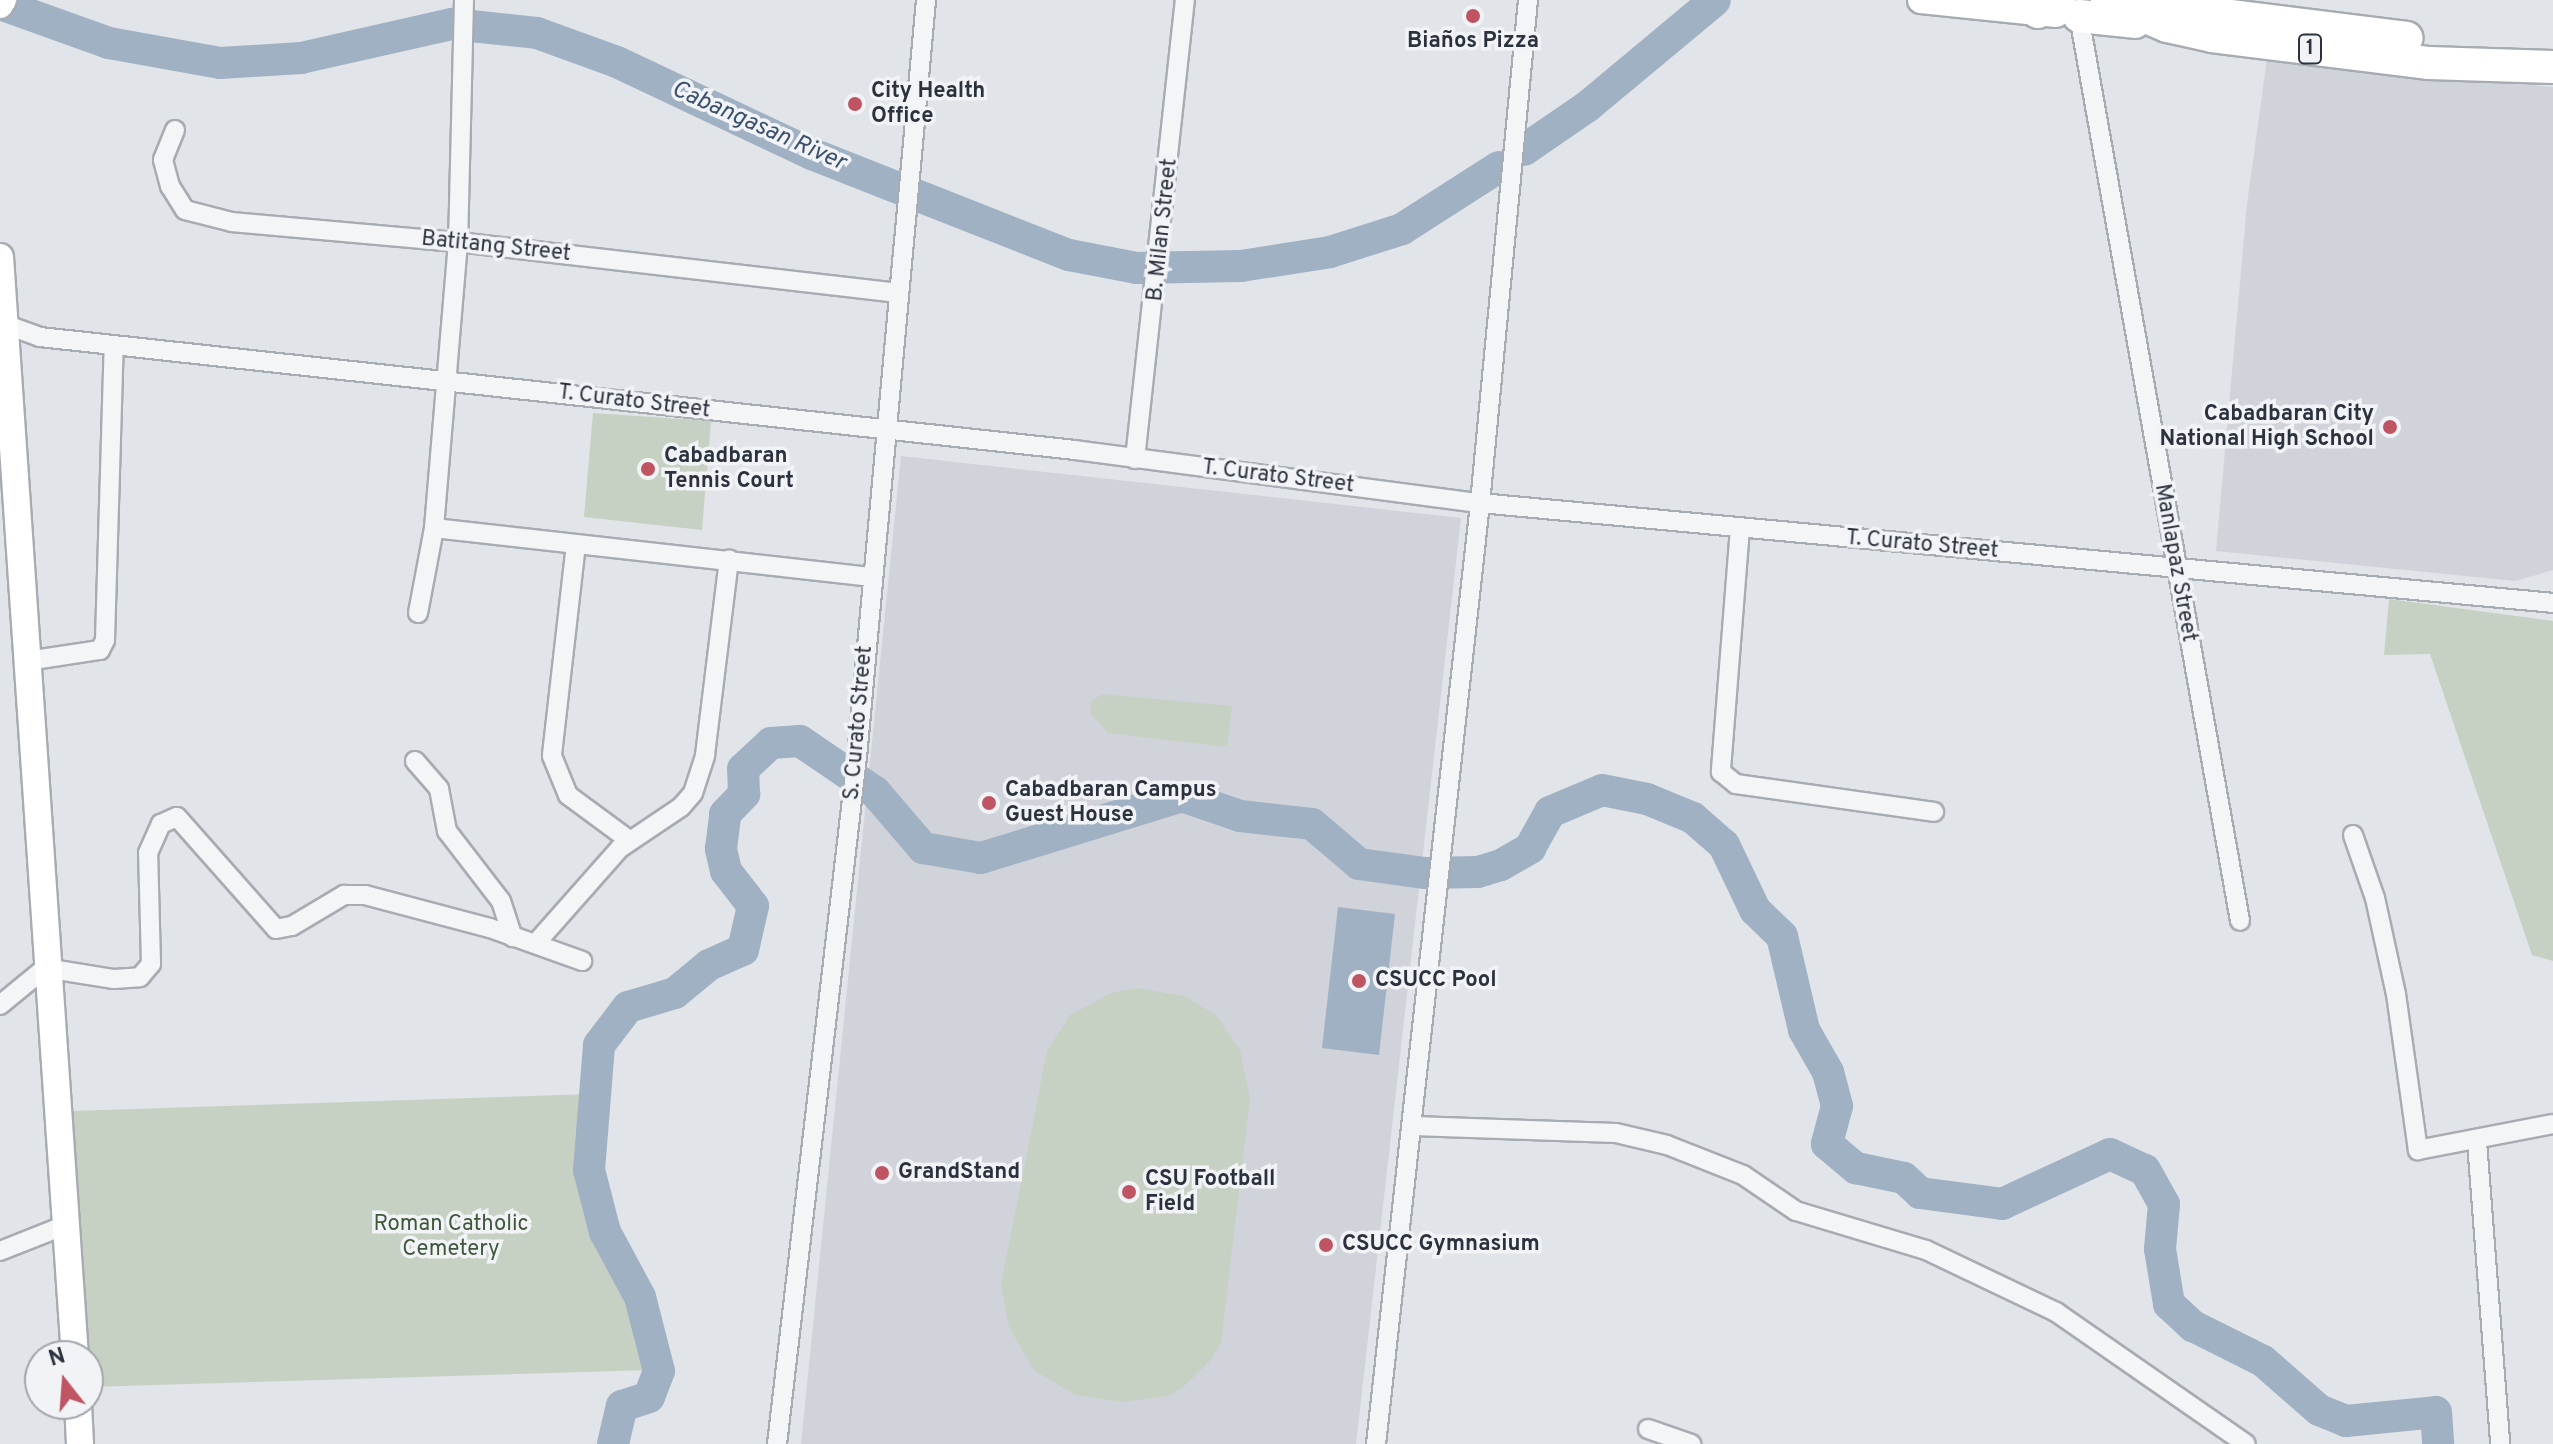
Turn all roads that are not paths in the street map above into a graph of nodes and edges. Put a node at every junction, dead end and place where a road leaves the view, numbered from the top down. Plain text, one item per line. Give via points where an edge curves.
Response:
1 (926, 0) edge
2 (1185, 0) edge
3 (1528, 0) edge
4 (1921, 0) edge
5 (2107, 0) edge
6 (464, 5) edge
7 (2059, 9) edge
8 (2164, 13) edge
9 (2553, 67) edge
10 (175, 130) dead end
11 (458, 242) junction
12 (0, 257) edge
13 (896, 293) junction
14 (7, 325) junction
15 (40, 337) junction
16 (114, 345) junction
17 (8, 352) junction
18 (446, 381) junction
19 (888, 432) junction
20 (1135, 459) junction
21 (1480, 503) junction
22 (8, 505) edge
23 (434, 528) junction
24 (1740, 528) junction
25 (576, 544) junction
26 (729, 559) junction
27 (2176, 568) junction
28 (872, 577) junction
29 (2553, 603) edge
30 (418, 613) dead end
31 (27, 661) junction
32 (415, 761) dead end
33 (1934, 812) dead end
34 (2353, 835) dead end
35 (629, 840) junction
36 (2240, 921) dead end
37 (513, 937) junction
38 (536, 943) junction
39 (582, 961) dead end
40 (45, 968) junction
41 (0, 1005) edge
42 (2553, 1124) edge
43 (1413, 1126) junction
44 (2477, 1142) junction
45 (66, 1225) junction
46 (0, 1251) edge
47 (74, 1340) edge
48 (79, 1420) edge
49 (1648, 1429) dead end
50 (80, 1444) edge
51 (777, 1444) edge
52 (1376, 1444) edge
53 (1691, 1444) edge
54 (2246, 1444) edge
55 (2500, 1444) edge

1 - 13 street, S. Curato Street
2 - 20 street, B. Milan Street
3 - 21 street
4 - 7 main road
5 - 8 highway, 1
6 - 11 street
7 - 8 highway
7 - 27 street, Manlapaz Street
8 - 9 highway, 1 via 2429,63
10 - 11 street, Batitang Street via 163,160 170,186 185,210 232,222
11 - 13 street, Batitang Street
11 - 18 street
12 - 14 main road
13 - 19 street, S. Curato Street
14 - 15 street, T. Curato Street
14 - 17 main road
15 - 16 street, T. Curato Street
15 - 17 street
16 - 18 street, T. Curato Street
16 - 31 street via 105,640 100,650
17 - 22 main road
18 - 19 street, T. Curato Street
18 - 23 street
19 - 20 street, T. Curato Street
19 - 28 street, S. Curato Street
20 - 21 street, T. Curato Street
21 - 24 street, T. Curato Street
21 - 43 street
22 - 31 main road
23 - 25 street
23 - 30 street
24 - 27 street, T. Curato Street
24 - 33 street via 1721,772 1736,784
25 - 26 street
25 - 35 street via 552,756 568,795
26 - 28 street
26 - 35 street via 705,755 693,793 681,807
27 - 29 street, T. Curato Street
27 - 36 street, Manlapaz Street
28 - 51 street, S. Curato Street via 857,757
31 - 40 main road
32 - 37 street via 439,789 447,831 501,901
34 - 44 street via 2375,898 2396,994 2418,1150
35 - 38 street
37 - 38 street
37 - 40 street via 355,894 333,899 292,926 276,929 177,817 161,824 148,853 152,950 151,964 140,977 114,979
38 - 39 street
40 - 41 street
40 - 45 main road
42 - 44 street
43 - 52 street
43 - 54 street via 1616,1133 1667,1145 1743,1175 1796,1211 1926,1250 2056,1312
44 - 55 street
45 - 46 street
45 - 47 main road
48 - 50 main road
49 - 53 street

